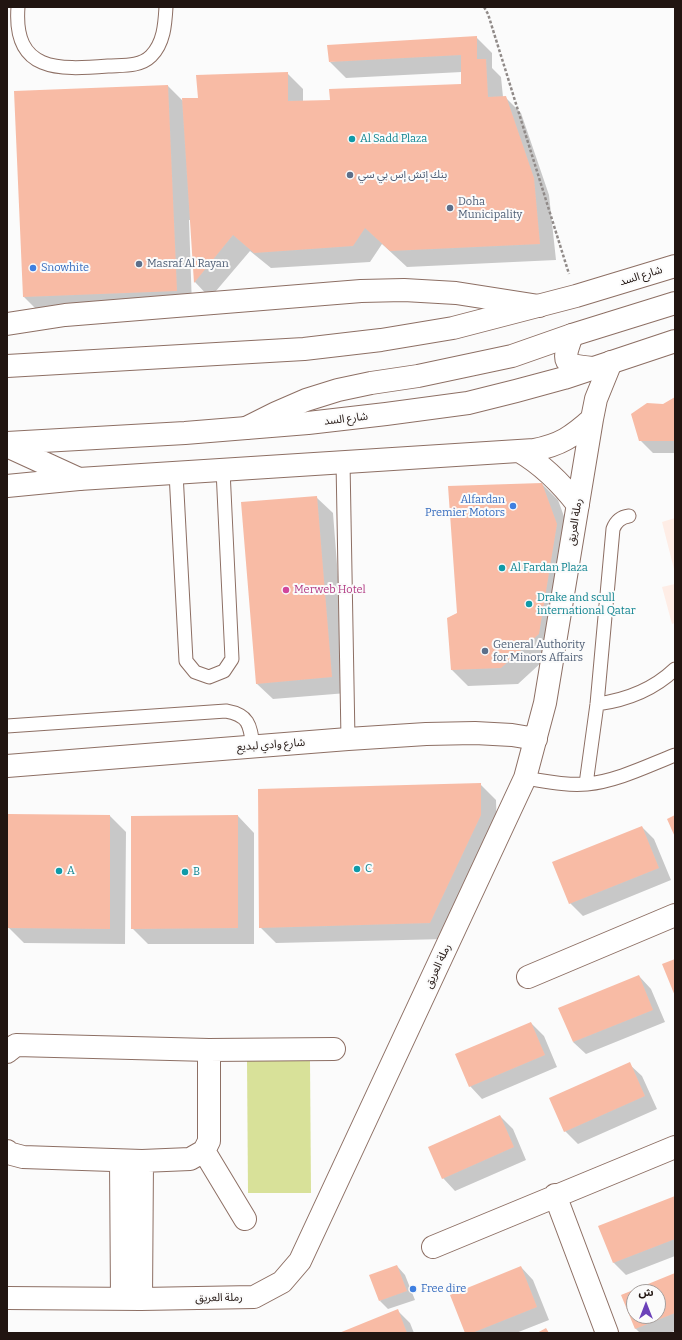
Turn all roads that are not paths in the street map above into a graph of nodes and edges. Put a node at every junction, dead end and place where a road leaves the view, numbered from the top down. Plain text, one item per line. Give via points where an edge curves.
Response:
1 (18, 7) edge
2 (166, 7) edge
3 (675, 266) edge
4 (675, 303) edge
5 (538, 306) junction
6 (7, 324) edge
7 (572, 335) junction
8 (675, 341) edge
9 (601, 365) junction
10 (7, 366) edge
11 (592, 419) junction
12 (246, 428) junction
13 (7, 443) edge
14 (7, 446) edge
15 (519, 451) junction
16 (343, 462) junction
17 (222, 470) junction
18 (176, 473) junction
19 (79, 479) junction
20 (7, 486) edge
21 (578, 505) junction
22 (629, 516) dead end
23 (675, 669) edge
24 (597, 704) junction
25 (7, 726) edge
26 (348, 739) junction
27 (536, 739) junction
28 (253, 746) junction
29 (675, 755) edge
30 (7, 766) edge
31 (525, 778) junction
32 (586, 784) junction
33 (675, 915) edge
34 (528, 977) dead end
35 (334, 1049) dead end
36 (209, 1050) junction
37 (7, 1052) edge
38 (675, 1147) edge
39 (7, 1151) edge
40 (204, 1151) junction
41 (132, 1161) junction
42 (555, 1195) junction
43 (245, 1219) dead end
44 (433, 1246) dead end
45 (7, 1298) edge
46 (131, 1299) junction
47 (607, 1333) edge

1 - 2 lane via 19,34 25,48 43,63 66,68 125,66 142,62 151,56 161,42
3 - 5 main road, شارع السد
4 - 7 main road
5 - 6 main road, شارع السد via 456,293 361,291 65,315
5 - 10 main road, شارع السد via 453,328 381,340 304,348
7 - 9 main road via 566,353 569,364
7 - 12 main road via 512,356 338,390 276,412
8 - 9 main road, شارع السد
9 - 11 main road, رملة العريق
9 - 12 main road, شارع السد via 544,384 468,403
11 - 15 main road via 562,442 534,450
11 - 21 main road, رملة العريق
12 - 13 main road, شارع السد
14 - 19 main road
15 - 16 main road
15 - 21 main road via 552,474
16 - 17 main road
16 - 26 lane
17 - 18 main road
17 - 18 lane via 232,659 224,671 209,677 194,672 186,661
18 - 19 main road
19 - 20 main road
21 - 27 main road, رملة العريق
22 - 24 lane via 619,520 613,529
23 - 24 lane via 651,688 634,696 616,702
24 - 32 lane
25 - 28 lane via 226,711 236,713 244,719 250,727
26 - 27 main road, شارع وادي لبديع via 475,733
26 - 28 main road, شارع وادي لبديع
27 - 31 main road, رملة العريق
28 - 30 main road, شارع وادي لبديع
29 - 32 lane via 619,777
31 - 32 lane
31 - 46 main road, رملة العريق via 300,1261 282,1282 254,1297
33 - 34 main road
35 - 36 main road
36 - 37 main road via 16,1045
36 - 40 main road via 209,1141
38 - 42 main road
39 - 41 main road via 23,1157
40 - 41 main road via 190,1159
40 - 43 main road
41 - 46 main road
42 - 44 main road
42 - 47 main road
45 - 46 main road, رملة العريق

